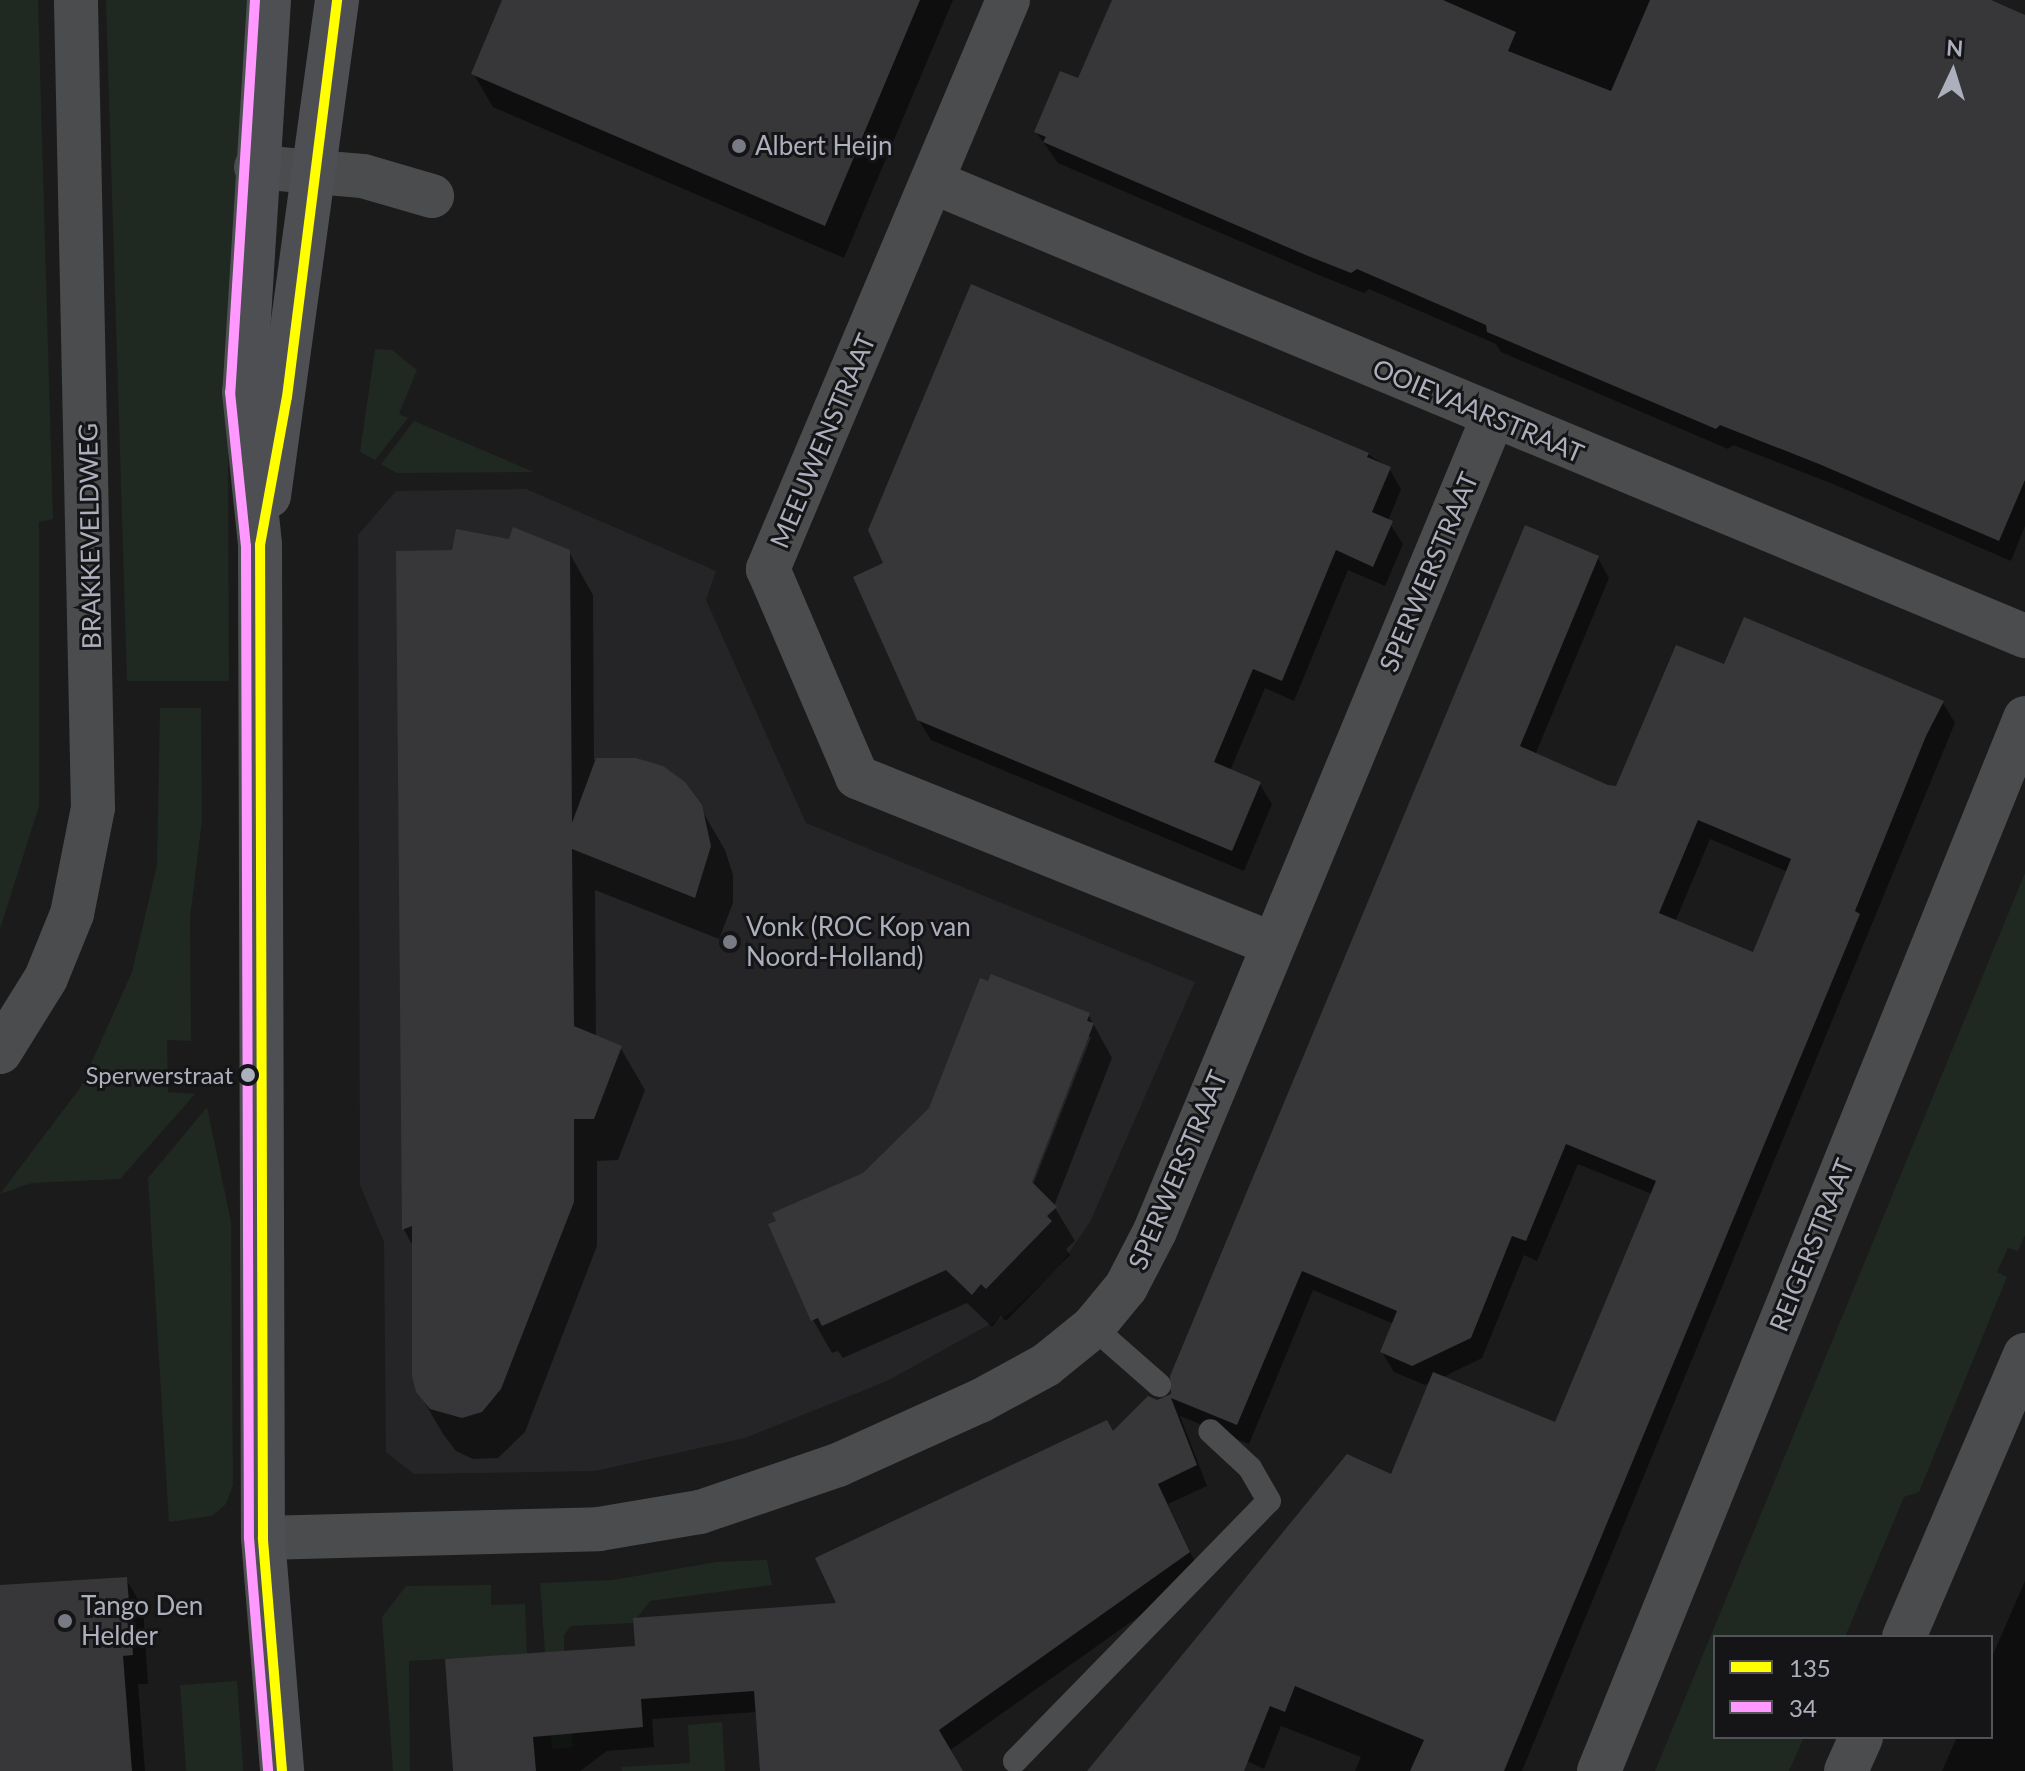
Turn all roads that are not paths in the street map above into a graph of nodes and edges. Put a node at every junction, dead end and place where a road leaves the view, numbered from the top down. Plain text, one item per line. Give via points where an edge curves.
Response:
1 (76, 0) edge
2 (269, 0) edge
3 (337, 0) edge
4 (1008, 0) edge
5 (256, 167) junction
6 (318, 172) junction
7 (933, 182) junction
8 (432, 196) dead end
9 (1493, 417) junction
10 (260, 545) junction
11 (2025, 636) edge
12 (2025, 718) edge
13 (1273, 944) junction
14 (0, 1052) edge
15 (1093, 1327) junction
16 (2025, 1355) edge
17 (1159, 1385) dead end
18 (1210, 1431) dead end
19 (263, 1538) junction
20 (1905, 1635) edge
21 (1860, 1739) edge
22 (1015, 1761) dead end
23 (282, 1771) edge
24 (1599, 1771) edge
25 (1846, 1771) edge

1 - 14 street, BRAKKEVELDWEG via 93,808 72,914 46,978
2 - 5 main road
3 - 6 main road
4 - 7 street, MEEUWENSTRAAT
5 - 6 street
5 - 10 main road via 244,392
6 - 8 street via 363,176
6 - 10 main road
7 - 9 street, OOIEVAARSTRAAT
7 - 13 street, MEEUWENSTRAAT via 768,569 857,777
9 - 11 street, OOIEVAARSTRAAT
9 - 13 street, SPERWERSTRAAT
10 - 19 main road
12 - 24 street, REIGERSTRAAT
13 - 15 street, SPERWERSTRAAT via 1155,1231 1126,1287
15 - 17 lane
15 - 19 street, SPERWERSTRAAT via 1046,1365 980,1401 838,1465 700,1512 599,1529
16 - 20 street
18 - 22 lane via 1250,1468 1269,1501
19 - 23 main road
21 - 25 street

